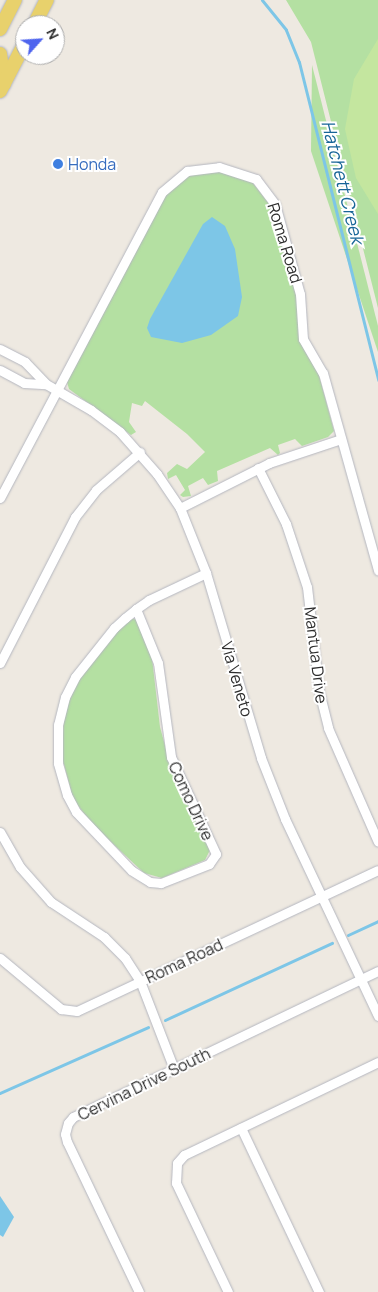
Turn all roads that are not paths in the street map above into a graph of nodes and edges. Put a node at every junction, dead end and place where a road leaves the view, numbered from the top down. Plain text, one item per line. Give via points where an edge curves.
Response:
1 (15, 0) edge
2 (44, 3) edge
3 (39, 15) edge
4 (0, 29) edge
5 (0, 54) edge
6 (15, 63) edge
7 (2, 88) edge
8 (0, 349) edge
9 (0, 370) edge
10 (46, 384) junction
11 (56, 390) junction
12 (342, 439) junction
13 (140, 452) junction
14 (258, 468) junction
15 (0, 498) edge
16 (180, 508) junction
17 (378, 570) edge
18 (206, 573) junction
19 (136, 609) junction
20 (0, 663) edge
21 (0, 832) edge
22 (378, 842) edge
23 (378, 870) edge
24 (320, 897) junction
25 (0, 958) edge
26 (378, 972) edge
27 (361, 979) junction
28 (140, 981) junction
29 (378, 1016) edge
30 (378, 1062) edge
31 (174, 1069) junction
32 (241, 1128) junction
33 (139, 1292) edge
34 (228, 1292) edge
35 (319, 1292) edge

1 - 4 main road
2 - 3 main road
5 - 7 main road
6 - 7 main road
8 - 10 street, Via Veneto via 25,362
9 - 10 street, Via Veneto via 24,383
10 - 11 street, Via Veneto
11 - 12 street, Roma Road via 162,192 187,171 219,167 251,175 262,183 275,204 300,294 303,338 323,373
11 - 13 street, Via Veneto via 104,420
11 - 15 street, Roma Road
12 - 14 street
12 - 17 street, Roma Road
13 - 16 street, Via Veneto
13 - 20 street via 96,490 75,517
14 - 16 street
14 - 22 street, Mantua Drive via 286,524 307,587 319,691 328,728
16 - 18 street, Via Veneto
18 - 19 street, Como Drive via 167,590
18 - 24 street, Via Veneto via 261,758
19 - 19 street, Como Drive via 158,663 171,757 216,854 209,864 161,883 150,882 132,870 79,817 67,795 57,756 58,725 69,688 103,639
21 - 28 street via 14,858 35,885 58,908 109,941
23 - 24 street, Roma Road
24 - 27 street, Via Veneto
24 - 28 street, Roma Road
25 - 28 street, Roma Road via 65,1011 77,1011
26 - 27 street, Cervina Drive South
27 - 29 street, Via Veneto
27 - 31 street, Cervina Drive South
28 - 31 street
30 - 32 street
31 - 33 street, Cervina Drive South via 73,1117 66,1128 68,1142
32 - 34 street via 184,1155 174,1172
32 - 35 street

